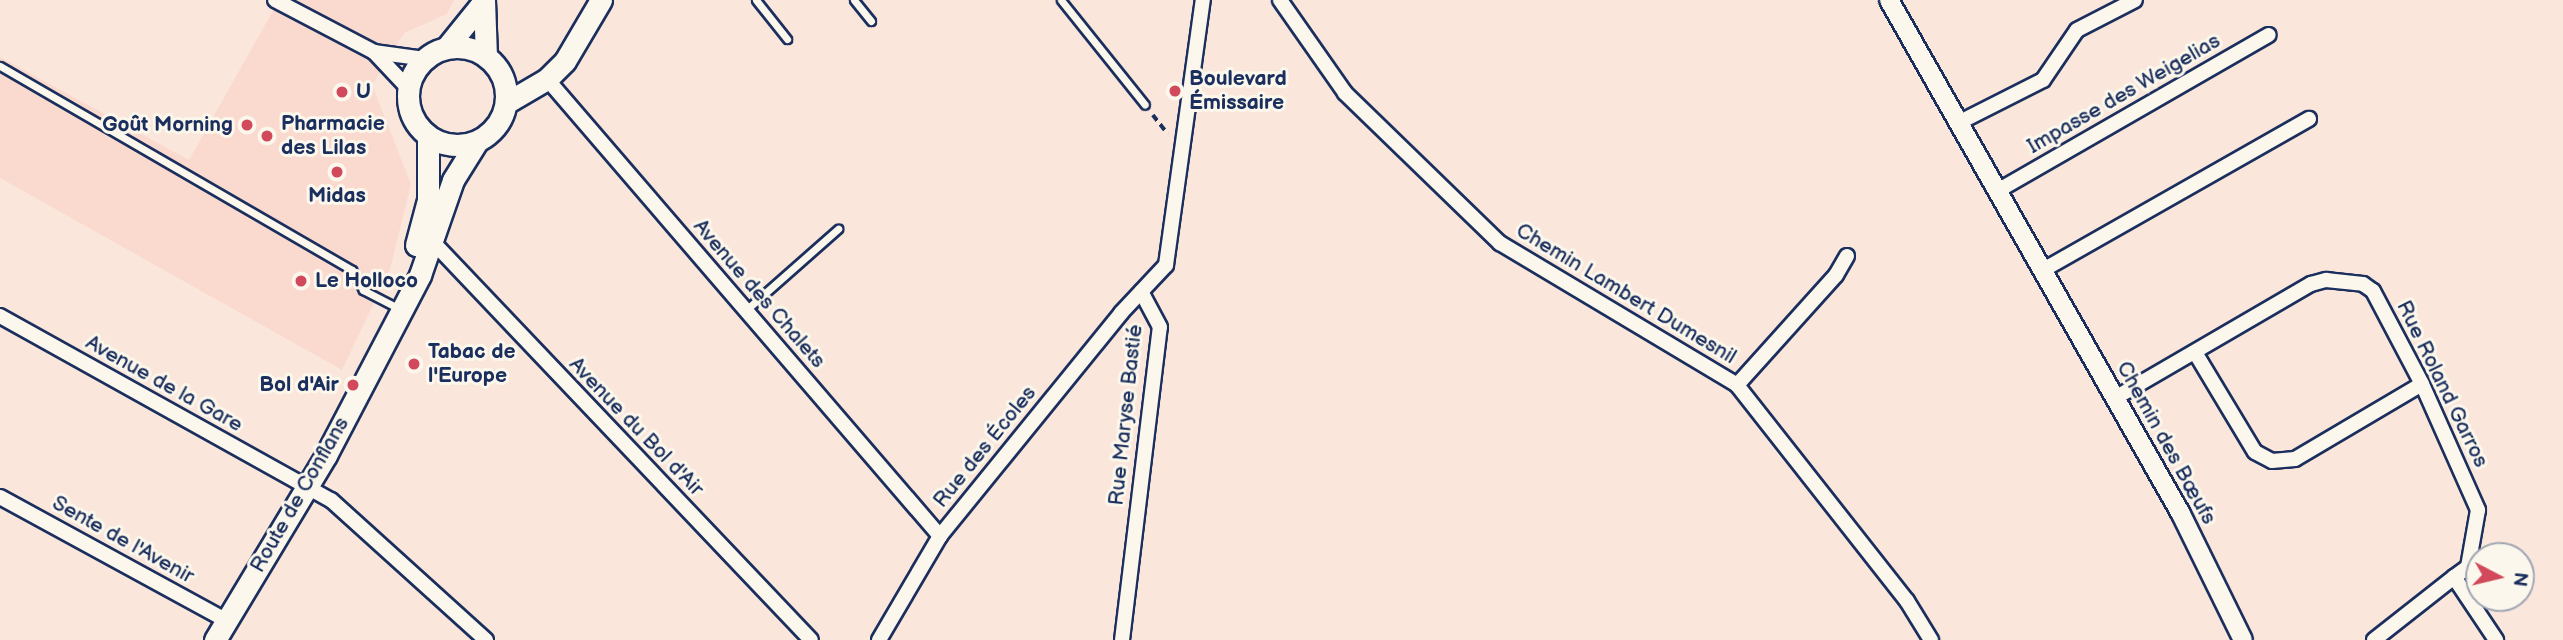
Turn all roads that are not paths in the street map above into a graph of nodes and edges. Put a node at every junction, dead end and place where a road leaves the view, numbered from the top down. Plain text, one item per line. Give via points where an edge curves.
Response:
1 (275, 0) edge
2 (601, 0) edge
3 (756, 0) edge
4 (855, 0) edge
5 (1061, 0) edge
6 (1203, 0) edge
7 (1280, 0) edge
8 (1889, 0) edge
9 (2135, 0) edge
10 (484, 1) edge
11 (870, 21) dead end
12 (2269, 35) dead end
13 (787, 39) dead end
14 (446, 48) junction
15 (374, 52) junction
16 (486, 56) junction
17 (425, 59) junction
18 (0, 66) edge
19 (547, 79) junction
20 (408, 88) junction
21 (506, 103) junction
22 (1145, 105) road end
23 (2309, 119) dead end
24 (1960, 122) junction
25 (428, 137) junction
26 (476, 143) junction
27 (1999, 190) junction
28 (838, 229) dead end
29 (432, 241) junction
30 (1847, 256) dead end
31 (2043, 270) junction
32 (1141, 292) junction
33 (400, 310) junction
34 (746, 310) junction
35 (0, 316) edge
36 (2196, 354) junction
37 (2422, 384) junction
38 (1737, 385) junction
39 (2115, 398) junction
40 (307, 487) junction
41 (0, 497) edge
42 (940, 536) junction
43 (2454, 577) junction
44 (226, 620) junction
45 (215, 640) edge
46 (486, 640) edge
47 (811, 640) edge
48 (879, 640) edge
49 (1122, 640) edge
50 (1931, 640) edge
51 (2243, 640) edge
52 (2374, 640) edge
53 (2496, 640) edge

1 - 15 street
2 - 19 main road via 565,61
3 - 13 lane
4 - 11 lane
5 - 22 lane
6 - 32 street via 1166,265
7 - 38 street, Chemin Lambert Dumesnil via 1345,93 1500,243
8 - 24 street, Chemin des Bœufs
9 - 24 street via 2077,30 2043,80
10 - 14 main road
10 - 16 main road
12 - 27 street, Impasse des Weigelias
14 - 16 main road via 474,50
14 - 17 main road
15 - 17 street
15 - 20 street
16 - 21 main road via 503,76
17 - 20 main road
18 - 33 lane via 352,270 363,290
19 - 21 main road
19 - 34 street, Avenue des Chalets
20 - 25 main road via 411,115
21 - 26 main road via 496,127
23 - 31 street
24 - 27 street, Chemin des Bœufs
25 - 26 main road via 460,146
25 - 33 main road, Route de Conflans via 428,200
26 - 29 main road, Route de Conflans via 453,180
27 - 31 street, Chemin des Bœufs
28 - 34 lane
29 - 33 main road, Route de Conflans
29 - 47 street, Avenue du Bol d'Air
30 - 38 street via 1836,275
31 - 39 street, Chemin des Bœufs
32 - 42 street, Rue des Écoles
32 - 49 street, Rue Maryse Bastié via 1160,327
33 - 40 main road, Route de Conflans
34 - 42 street, Avenue des Chalets
35 - 40 street, Avenue de la Gare
36 - 37 street via 2255,452 2272,461 2295,459
36 - 37 street, Rue Roland Garros via 2311,284 2353,281 2373,291
36 - 39 street, Rue Roland Garros
37 - 43 street, Rue Roland Garros via 2478,510 2468,566
38 - 50 street, Chemin Lambert Dumesnil via 1908,601
39 - 51 street, Chemin des Bœufs via 2181,514
40 - 44 main road, Route de Conflans
40 - 46 street, Avenue de la Gare via 342,509
41 - 44 street, Sente de l'Avenir
42 - 48 street, Rue des Écoles
43 - 52 street
43 - 53 street
44 - 45 main road, Route de Conflans

